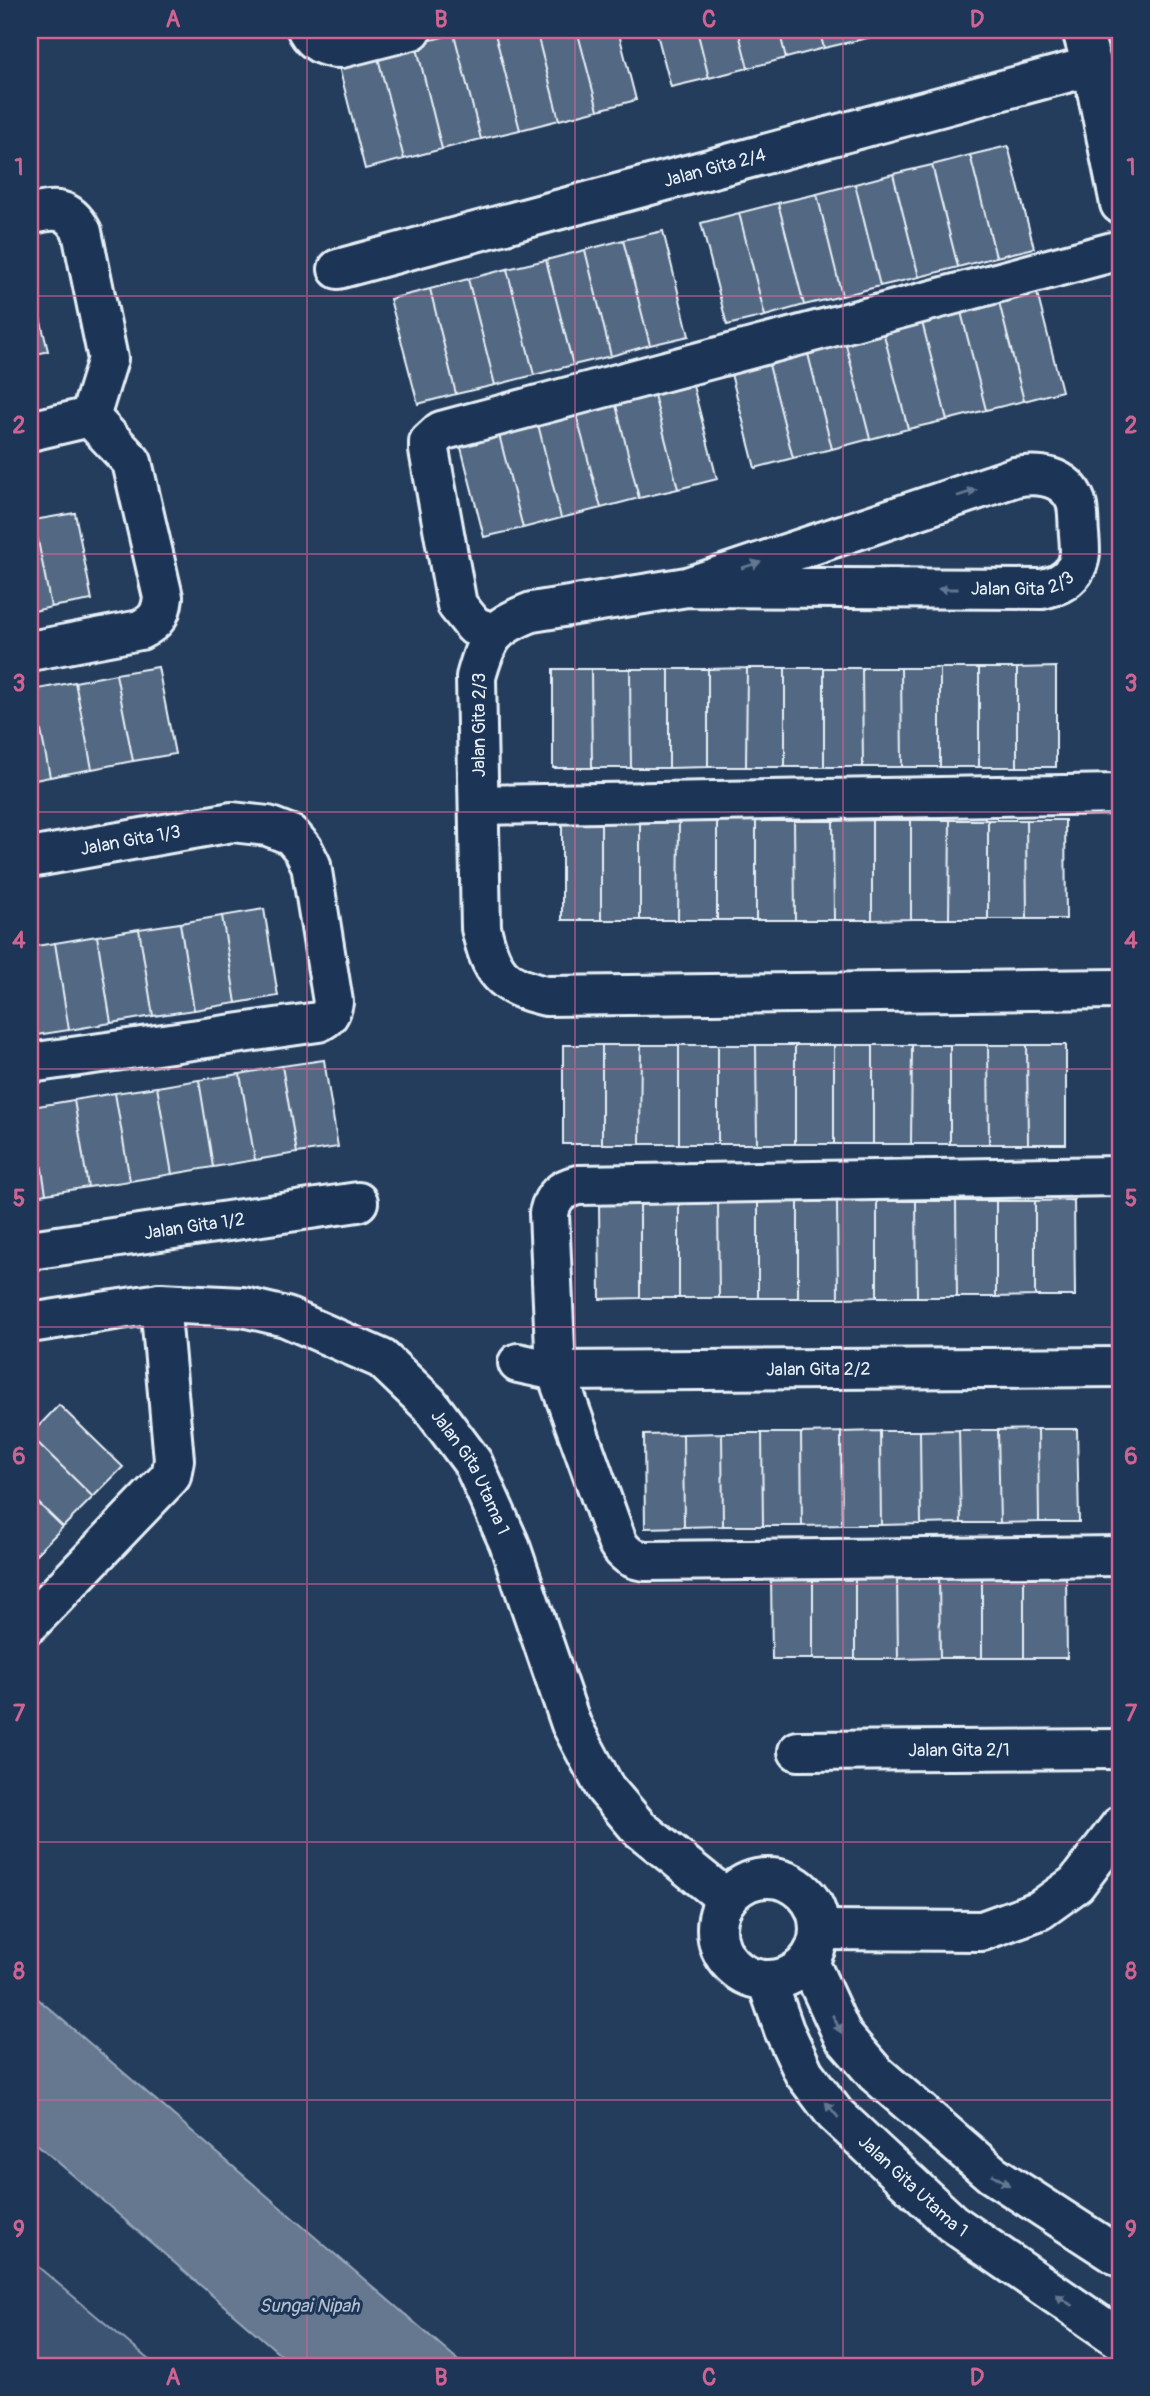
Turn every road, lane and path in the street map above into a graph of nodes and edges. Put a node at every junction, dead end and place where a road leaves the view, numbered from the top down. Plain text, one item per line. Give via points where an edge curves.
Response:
1 (307, 30) edge
2 (412, 30) edge
3 (1082, 30) edge
4 (1092, 66) junction
5 (1120, 204) edge
6 (30, 215) edge
7 (1120, 250) edge
8 (338, 269) dead end
9 (90, 417) junction
10 (30, 431) edge
11 (687, 587) junction
12 (494, 633) junction
13 (30, 651) edge
14 (1120, 794) edge
15 (479, 805) junction
16 (30, 858) edge
17 (1120, 989) edge
18 (30, 1063) edge
19 (1120, 1176) edge
20 (358, 1202) dead end
21 (30, 1250) edge
22 (160, 1303) junction
23 (30, 1323) edge
24 (518, 1363) dead end
25 (1120, 1367) edge
26 (556, 1371) junction
27 (1120, 1556) edge
28 (30, 1623) edge
29 (1120, 1749) edge
30 (798, 1751) dead end
31 (1120, 1826) edge
32 (727, 1899) junction
33 (815, 1946) junction
34 (767, 1981) junction
35 (1120, 2257) edge
36 (1120, 2339) edge

1 - 2 street via 320,45 330,48
3 - 4 street
4 - 5 street
4 - 8 street, Jalan Gita 2/4
6 - 9 street via 62,211 75,218 82,232 108,359
7 - 12 street via 441,430 429,442 429,450 457,605 474,626
9 - 10 street
9 - 13 street via 132,463 163,597 161,612 153,624 140,630
11 -> 11 street, Jalan Gita 2/3 via 1015,477 1050,477 1076,502 1080,556 1076,570 1062,584 1042,589
11 - 12 street, Jalan Gita 2/3 via 532,612 510,620
12 - 15 street, Jalan Gita 2/3 via 477,677
14 - 15 street
15 - 17 street, Jalan Gita 2/3 via 481,928 488,956 500,975 520,990 546,996
16 - 18 street, Jalan Gita 1/3 via 232,821 291,835 311,865 333,1002 327,1018 318,1022
19 - 26 street via 567,1187 557,1194 549,1213
20 - 21 street, Jalan Gita 1/2
22 - 23 street, Jalan Gita Utama 1
22 - 28 street via 174,1460 171,1476
22 - 32 street, Jalan Gita Utama 1 via 243,1307 286,1317 382,1359 429,1405 473,1463 509,1543 571,1724 605,1787 639,1828
24 - 26 street, Jalan Gita 2/2
25 - 26 street, Jalan Gita 2/2
26 - 27 street via 617,1542 633,1559
29 - 30 street, Jalan Gita 2/1
31 - 33 street via 1076,1884 1040,1910 982,1931
32 - 33 street via 753,1880 785,1880 800,1888 818,1914
32 - 34 street via 716,1928 725,1959 751,1978
33 - 34 street via 798,1972
33 -> 35 street via 843,2036 875,2073 992,2174
36 -> 34 street, Jalan Gita Utama 1 via 952,2222 835,2114 804,2073

